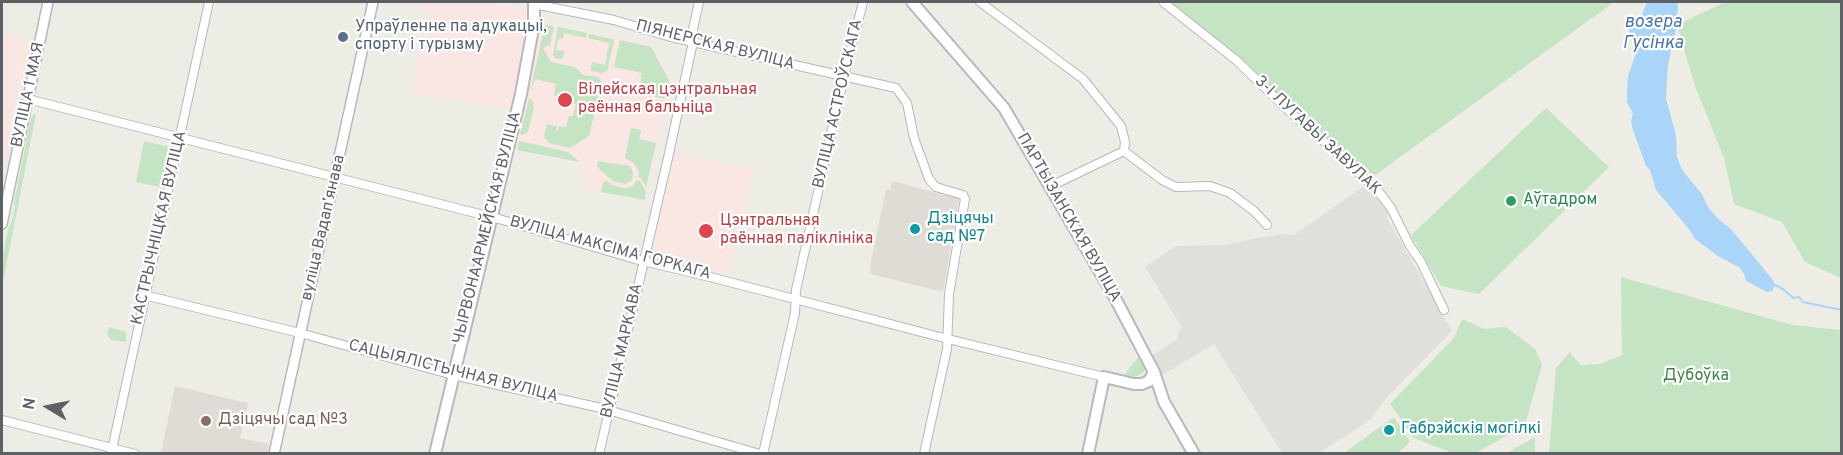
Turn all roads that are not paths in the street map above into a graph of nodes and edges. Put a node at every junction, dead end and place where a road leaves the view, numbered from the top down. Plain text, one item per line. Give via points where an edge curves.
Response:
1 (48, 2) edge
2 (209, 2) edge
3 (373, 2) edge
4 (534, 2) edge
5 (699, 2) edge
6 (863, 2) edge
7 (912, 2) edge
8 (980, 2) edge
9 (1163, 2) edge
10 (693, 42) junction
11 (844, 76) junction
12 (28, 99) junction
13 (181, 137) junction
14 (1124, 151) junction
15 (335, 177) junction
16 (1050, 187) junction
17 (491, 217) junction
18 (2, 224) edge
19 (1267, 225) dead end
20 (643, 261) junction
21 (144, 296) junction
22 (796, 299) junction
23 (1444, 310) dead end
24 (300, 333) junction
25 (948, 339) junction
26 (1154, 372) junction
27 (453, 375) junction
28 (1104, 377) junction
29 (1134, 384) junction
30 (1164, 402) junction
31 (609, 410) junction
32 (2, 420) edge
33 (111, 451) edge
34 (135, 453) edge
35 (274, 453) edge
36 (435, 453) edge
37 (599, 453) edge
38 (761, 453) edge
39 (924, 453) edge
40 (1088, 453) edge
41 (1194, 453) edge

1 - 12 street, ВУЛІЦА 1 МАЯ
2 - 13 street, КАСТРЫЧНІЦКАЯ ВУЛІЦА
3 - 15 street, вуліца Вадапʼянава
4 - 10 street, ПІЯНЕРСКАЯ ВУЛІЦА
4 - 17 main road, ЧЫРВОНААРМЕЙСКАЯ ВУЛІЦА via 521,94
5 - 10 street, ВУЛІЦА МАРКАВА
6 - 11 street, ВУЛІЦА АСТРОЎСКАГА
7 - 16 main road, ПАРТЫЗАНСКАЯ ВУЛІЦА via 1004,108
8 - 14 street via 1083,78 1121,126
9 - 23 street, 3-І ЛУГАВЫ ЗАВУЛАК via 1236,60 1379,192 1421,262
10 - 11 street, ПІЯНЕРСКАЯ ВУЛІЦА
10 - 20 street, ВУЛІЦА МАРКАВА
11 - 22 street, ВУЛІЦА АСТРОЎСКАГА
11 - 25 street, ПІЯНЕРСКАЯ ВУЛІЦА via 896,88 908,103 914,138 929,179 936,187 965,199 948,294
12 - 13 street, ВУЛІЦА МАКСІМА ГОРКАГА
12 - 18 street, ВУЛІЦА 1 МАЯ
13 - 15 street, ВУЛІЦА МАКСІМА ГОРКАГА
13 - 21 street, КАСТРЫЧНІЦКАЯ ВУЛІЦА
14 - 16 street
14 - 19 street via 1176,187 1210,186 1230,193
15 - 17 street, ВУЛІЦА МАКСІМА ГОРКАГА
15 - 24 street, вуліца Вадапʼянава
16 - 26 main road, ПАРТЫЗАНСКАЯ ВУЛІЦА
17 - 20 street, ВУЛІЦА МАКСІМА ГОРКАГА
17 - 27 main road, ЧЫРВОНААРМЕЙСКАЯ ВУЛІЦА
20 - 22 street, ВУЛІЦА МАКСІМА ГОРКАГА
20 - 31 street, ВУЛІЦА МАРКАВА
21 - 24 street, САЦЫЯЛІСТЫЧНАЯ ВУЛІЦА
21 - 33 street, КАСТРЫЧНІЦКАЯ ВУЛІЦА
22 - 25 street, ВУЛІЦА МАКСІМА ГОРКАГА
22 - 38 street, ВУЛІЦА АСТРОЎСКАГА
24 - 27 street, САЦЫЯЛІСТЫЧНАЯ ВУЛІЦА
24 - 35 street, вуліца Вадапʼянава
25 - 28 street, ВУЛІЦА МАКСІМА ГОРКАГА
25 - 39 street
26 - 29 main road via 1148,383
26 - 30 main road, ПАРТЫЗАНСКАЯ ВУЛІЦА
27 - 31 street, САЦЫЯЛІСТЫЧНАЯ ВУЛІЦА
27 - 36 main road, ЧЫРВОНААРМЕЙСКАЯ ВУЛІЦА
28 - 29 main road
28 - 40 main road
29 - 30 main road via 1155,392
30 - 41 main road, ПАРТЫЗАНСКАЯ ВУЛІЦА
31 - 37 street, ВУЛІЦА МАРКАВА
31 - 38 street, САЦЫЯЛІСТЫЧНАЯ ВУЛІЦА
32 - 33 street
33 - 34 street

